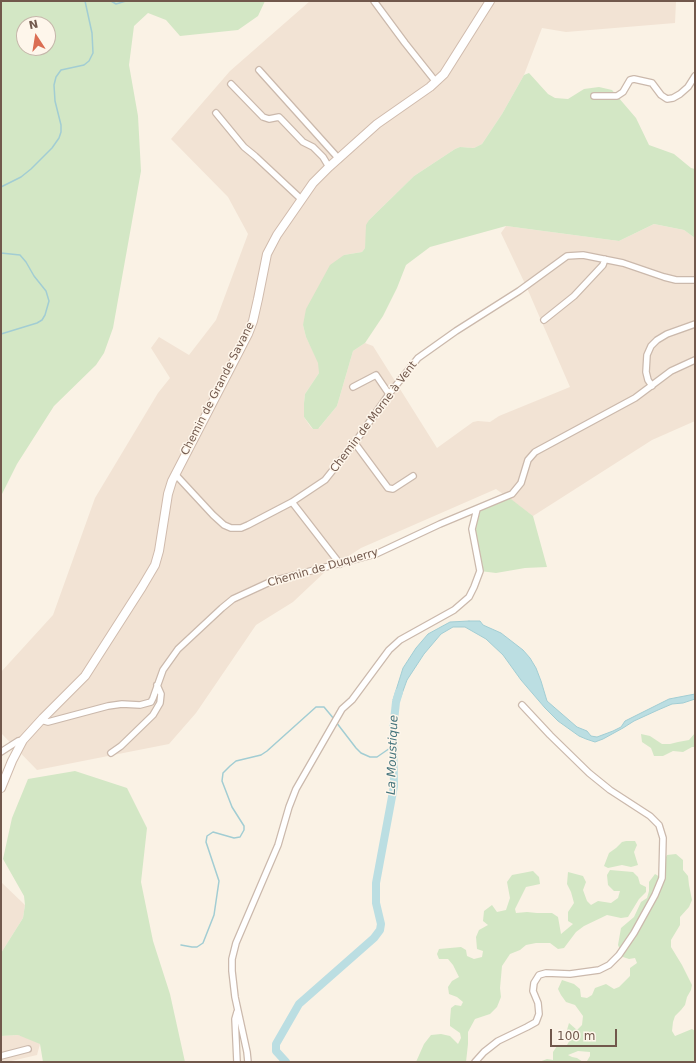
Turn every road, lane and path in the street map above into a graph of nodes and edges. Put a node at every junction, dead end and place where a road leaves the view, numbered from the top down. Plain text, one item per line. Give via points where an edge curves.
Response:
1 (374, 1) edge
2 (490, 1) edge
3 (259, 70) dead end
4 (695, 76) edge
5 (436, 82) junction
6 (231, 84) dead end
7 (594, 96) dead end
8 (216, 113) dead end
9 (339, 159) junction
10 (329, 167) junction
11 (302, 199) junction
12 (605, 259) junction
13 (695, 280) edge
14 (544, 320) dead end
15 (695, 324) edge
16 (695, 360) edge
17 (652, 386) junction
18 (353, 387) dead end
19 (388, 394) junction
20 (354, 442) junction
21 (175, 474) junction
22 (413, 476) dead end
23 (292, 502) junction
24 (477, 509) junction
25 (340, 564) junction
26 (157, 685) junction
27 (522, 705) dead end
28 (42, 720) junction
29 (24, 740) junction
30 (1, 752) edge
31 (111, 753) dead end
32 (1, 788) edge
33 (238, 1010) junction
34 (28, 1049) dead end
35 (1, 1056) edge
36 (237, 1062) edge
37 (248, 1062) edge
38 (475, 1062) edge

1 - 5 street
2 - 5 street, Chemin de Grande Savane via 444,74
3 - 9 street
4 - 7 street via 688,87 673,98 667,99 661,95 652,83 634,79 630,80 623,92 617,96
5 - 9 street, Chemin de Grande Savane via 377,124
6 - 10 street via 263,118 279,117 303,142 323,157
8 - 11 street via 244,147
9 - 10 street, Chemin de Grande Savane
10 - 11 street, Chemin de Grande Savane
11 - 21 street, Chemin de Grande Savane via 270,246 254,321
12 - 13 street, Chemin de Morne à Vent via 676,280
12 - 14 street via 603,265 574,296
12 - 19 street, Chemin de Morne à Vent via 583,255 567,256 418,358
15 - 17 street via 667,334 651,346 647,355 646,372
16 - 17 street, Chemin de Duquerry via 671,371
17 - 24 street, Chemin de Duquerry via 635,398 535,452 528,460 521,483 512,494
18 - 19 street via 376,375
19 - 20 street, Chemin de Morne à Vent
20 - 22 street via 388,488 393,488
20 - 23 street, Chemin de Morne à Vent via 325,480
21 - 23 street, Chemin de Morne à Vent via 213,515 231,528 248,525
21 - 28 street, Chemin de Grande Savane via 168,494 155,564 85,676
23 - 25 street
24 - 25 street, Chemin de Duquerry via 376,554
24 - 33 street via 472,529 480,571 469,596 454,610 400,640 389,650 352,700 342,709 296,789 278,845 236,943 232,971
25 - 26 street, Chemin de Duquerry via 272,581 233,599 178,649 163,670
26 - 28 street, Chemin de Duquerry via 151,702 140,706 108,706 48,722
26 - 31 street via 162,694 153,715
27 - 38 street via 589,773 659,825 664,838 662,878 634,933 609,965 599,970 539,975 533,991 540,1014 536,1022 498,1041
28 - 29 street, Chemin de Grande Savane
29 - 30 street
29 - 32 street, Chemin de Grande Savane
33 - 36 street via 235,1019
33 - 37 street
34 - 35 street

